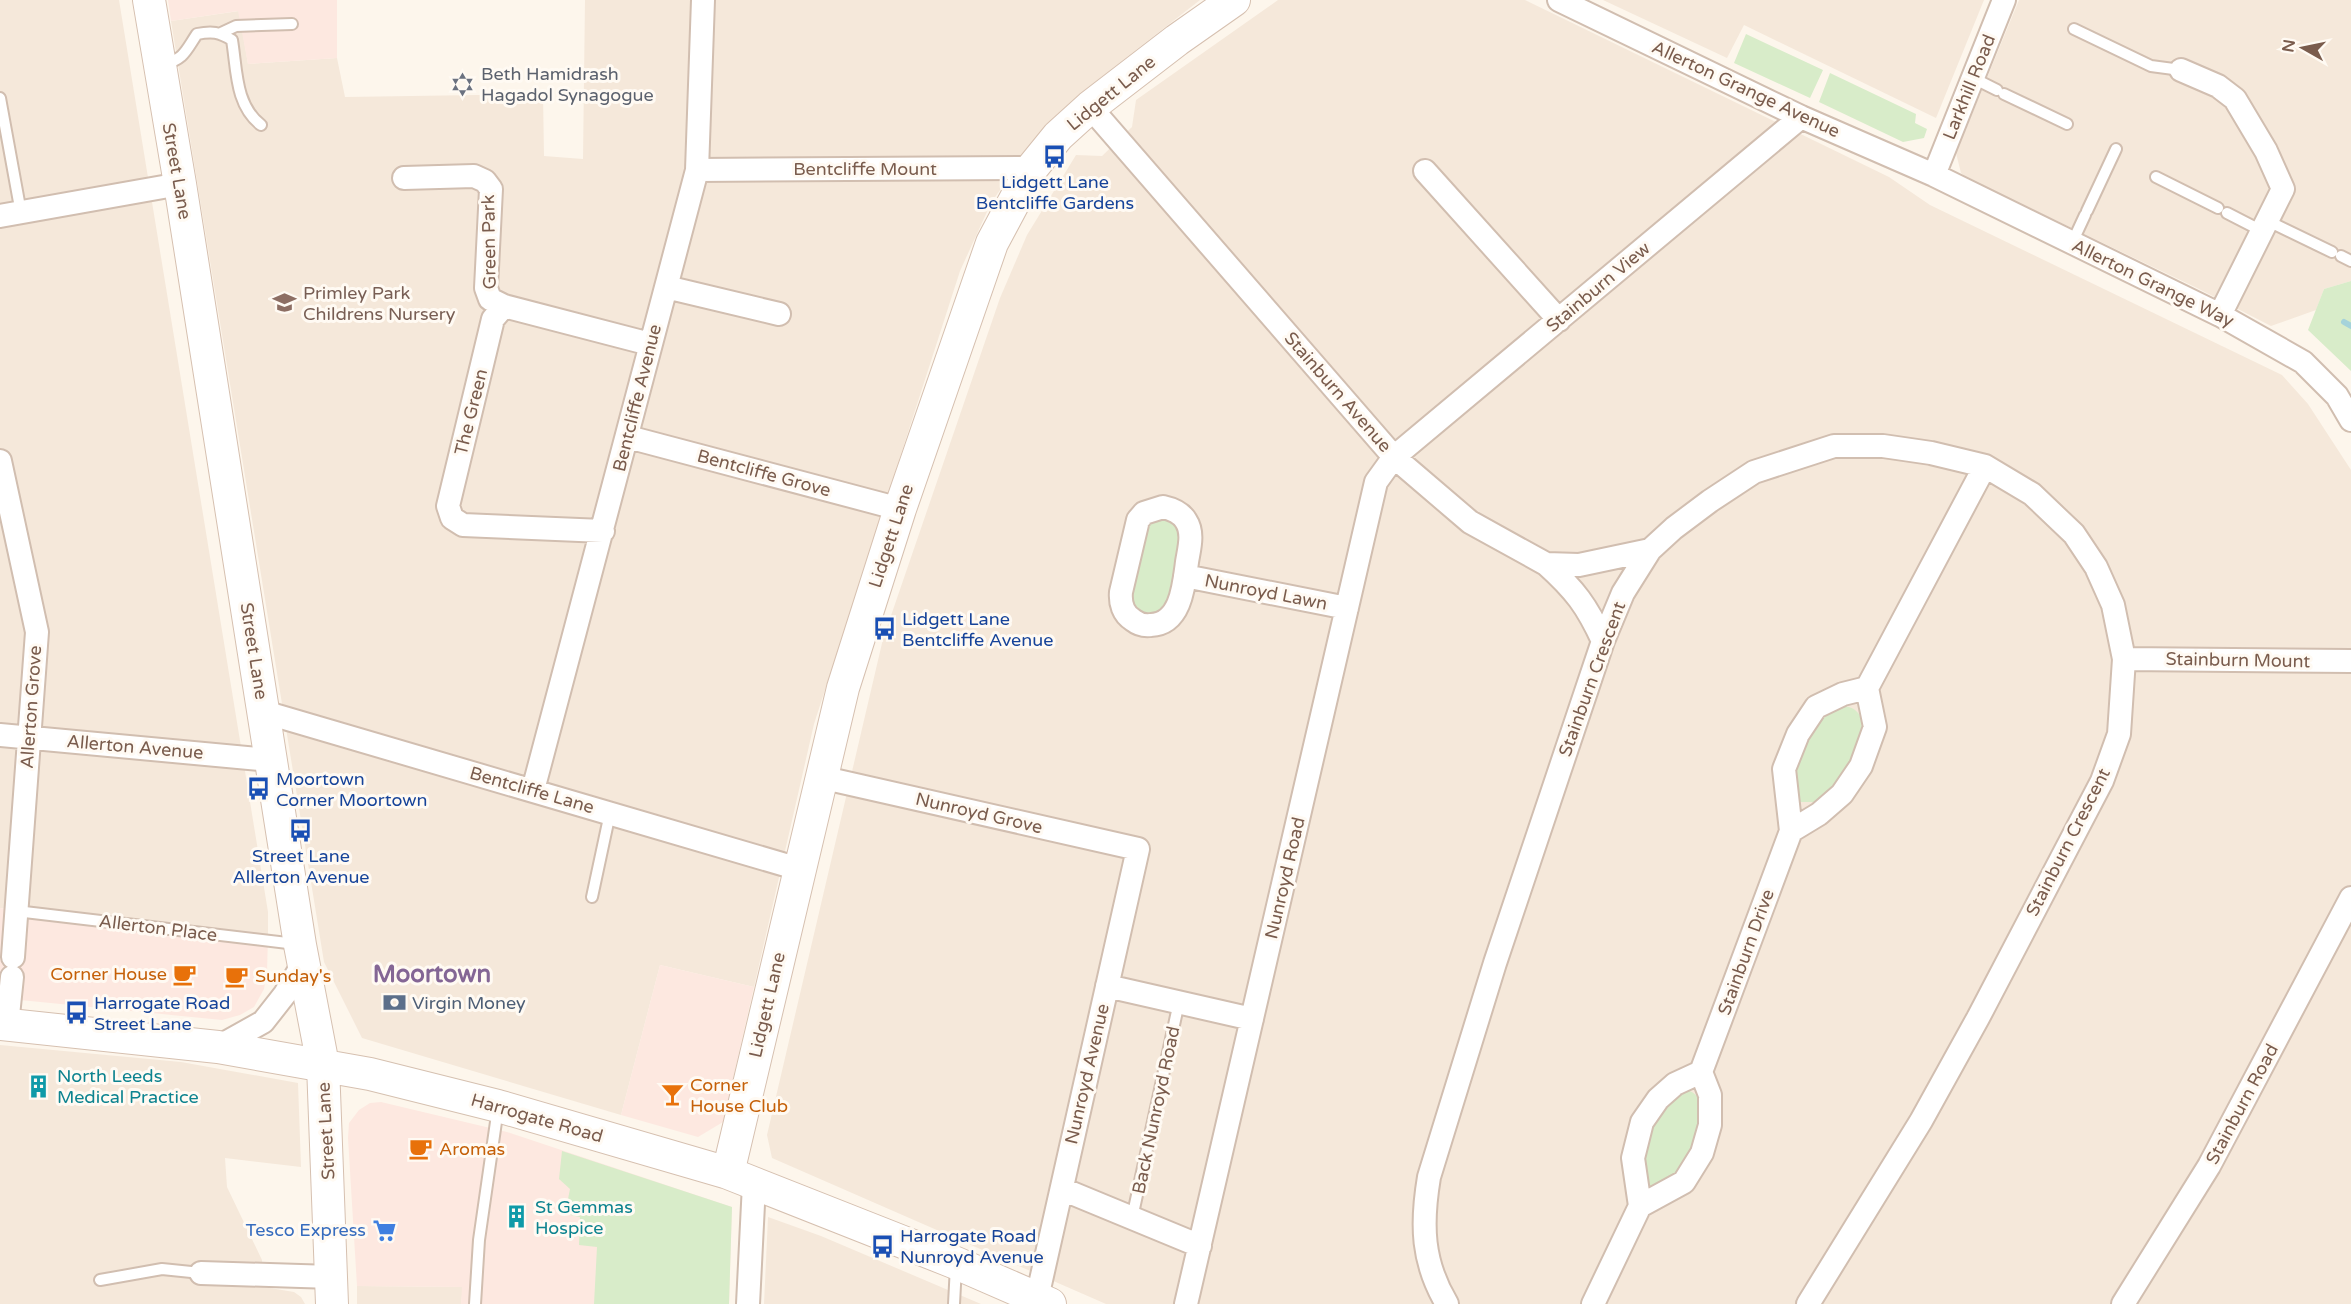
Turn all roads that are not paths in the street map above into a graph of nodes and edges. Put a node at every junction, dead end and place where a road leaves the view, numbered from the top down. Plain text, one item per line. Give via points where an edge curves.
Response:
1 (149, 0) edge
2 (703, 0) edge
3 (1234, 0) edge
4 (1559, 0) edge
5 (2004, 0) edge
6 (292, 24) dead end
7 (2074, 29) dead end
8 (220, 33) junction
9 (159, 66) junction
10 (2181, 70) joint
11 (1973, 78) junction
12 (0, 98) edge
13 (1090, 107) junction
14 (1801, 117) junction
15 (2067, 124) dead end
16 (261, 125) dead end
17 (2116, 149) dead end
18 (1032, 168) junction
19 (697, 170) junction
20 (1425, 171) dead end
21 (1934, 175) junction
22 (2156, 177) dead end
23 (404, 178) dead end
24 (180, 184) junction
25 (10, 215) edge
26 (2265, 226) junction
27 (2072, 243) junction
28 (2341, 256) edge
29 (666, 287) junction
30 (504, 306) junction
31 (779, 314) dead end
32 (2220, 315) junction
33 (1559, 320) junction
34 (650, 344) junction
35 (2351, 420) edge
36 (628, 437) junction
37 (1394, 457) junction
38 (0, 461) edge
39 (1984, 466) junction
40 (900, 509) junction
41 (5, 512) edge
42 (603, 531) junction
43 (1650, 550) junction
44 (1546, 564) junction
45 (1185, 576) junction
46 (1347, 608) junction
47 (1603, 641) junction
48 (2124, 659) junction
49 (2351, 661) edge
50 (1867, 688) junction
51 (264, 712) junction
52 (0, 735) edge
53 (29, 737) junction
54 (270, 760) junction
55 (820, 777) junction
56 (533, 790) junction
57 (610, 813) junction
58 (1791, 831) junction
59 (1138, 849) joint
60 (799, 869) junction
61 (592, 897) dead end
62 (2351, 898) edge
63 (10, 924) edge
64 (302, 954) junction
65 (1107, 986) junction
66 (1179, 1002) junction
67 (1252, 1019) junction
68 (4, 1025) edge
69 (218, 1047) junction
70 (322, 1065) junction
71 (1701, 1072) junction
72 (498, 1106) junction
73 (741, 1178) junction
74 (1062, 1189) junction
75 (1640, 1206) junction
76 (1132, 1218) junction
77 (1200, 1246) junction
78 (956, 1263) junction
79 (201, 1273) joint
80 (100, 1280) dead end
81 (332, 1290) edge
82 (1043, 1301) edge
83 (475, 1304) edge
84 (748, 1304) edge
85 (954, 1304) edge
86 (1186, 1304) edge
87 (1447, 1304) edge
88 (1593, 1304) edge
89 (1808, 1304) edge
90 (2123, 1304) edge

1 - 9 street, Street Lane
2 - 19 street, Bentcliffe Avenue
3 - 13 street, Lidgett Lane
4 - 14 street, Allerton Grange Avenue
5 - 11 street, Larkhill Road
6 - 8 lane via 236,26
7 - 10 lane via 2151,66
8 - 9 lane via 197,34 178,60
8 - 16 lane via 232,40 243,104
9 - 24 street, Street Lane
10 - 26 street via 2218,86 2235,99 2266,151 2283,189
11 - 15 lane
11 - 21 street, Larkhill Road
12 - 25 lane
13 - 18 street, Lidgett Lane via 1058,136
13 - 37 street, Stainburn Avenue
14 - 21 street, Allerton Grange Avenue
14 - 33 street, Stainburn View
17 - 27 lane
18 - 19 street, Bentcliffe Mount
18 - 40 street, Lidgett Lane via 992,243
19 - 29 street, Bentcliffe Avenue
20 - 33 street
21 - 27 street, Allerton Grange Way
22 - 26 lane via 2222,211
23 - 30 street, Green Park via 474,176 485,181 491,189 486,288 490,299
24 - 25 street
24 - 51 street, Street Lane
26 - 28 lane
26 - 32 street
27 - 32 street, Allerton Grange Way
29 - 31 street
29 - 34 street, Bentcliffe Avenue
30 - 34 street
30 - 42 street, The Green via 493,319 448,506 452,518 463,525
32 - 35 street, Allerton Grange Way via 2303,362 2337,396
33 - 37 street, Stainburn View
34 - 36 street, Bentcliffe Avenue
36 - 40 street, Bentcliffe Grove
36 - 42 street, Bentcliffe Avenue
37 - 44 street, Stainburn Avenue via 1470,522
37 - 46 street, Nunroyd Road via 1376,482
38 - 41 street, Allerton Grove
39 - 43 street, Stainburn Crescent via 1883,446 1834,446 1754,472 1710,501
39 - 48 street, Stainburn Crescent via 2032,495 2074,534 2114,605
39 - 50 street
40 - 55 street, Lidgett Lane via 843,688
41 - 53 street, Allerton Grove via 37,632
42 - 56 street, Bentcliffe Avenue
43 - 44 street, Stainburn Avenue via 1579,565
43 - 47 street, Stainburn Crescent via 1623,593
44 - 47 street via 1588,610
45 - 45 street, Nunroyd Lawn via 1183,593 1164,622 1137,623 1124,610 1121,592 1134,529 1144,513 1163,507 1181,514 1187,521 1190,540
45 - 46 street, Nunroyd Lawn
46 - 67 street, Nunroyd Road
47 - 87 street, Stainburn Crescent via 1495,963 1429,1177 1424,1209 1426,1247 1435,1283
48 - 49 street, Stainburn Mount
48 - 89 street, Stainburn Crescent via 2119,734 2102,781 1921,1121
50 - 58 street via 1875,727 1861,766 1842,794
50 - 58 street, Stainburn Drive via 1843,693 1816,707 1798,734 1784,769
51 - 54 street, Street Lane
51 - 56 street, Bentcliffe Lane
52 - 53 street, Allerton Avenue
53 - 54 street, Allerton Avenue
53 - 63 street, Allerton Grove
54 - 64 street, Street Lane
55 - 59 street, Nunroyd Grove
55 - 60 street, Lidgett Lane
56 - 57 street, Bentcliffe Lane
57 - 60 street, Bentcliffe Lane
57 - 61 lane
58 - 71 street, Stainburn Drive
59 - 65 street, Nunroyd Avenue
60 - 73 street, Lidgett Lane
62 - 90 street, Stainburn Road via 2209,1166
63 - 64 lane, Allerton Place
63 - 68 street, Allerton Grove via 13,967
64 - 69 street via 285,994 263,1022
64 - 70 street, Street Lane
65 - 66 street
65 - 74 street, Nunroyd Avenue
66 - 67 street
66 - 76 lane, Back Nunroyd Road
67 - 77 street, Nunroyd Road
68 - 69 street, Harrogate Road
69 - 70 street, Harrogate Road
70 - 72 street, Harrogate Road
70 - 81 street, Street Lane
71 - 75 street via 1676,1084 1658,1099 1642,1122 1633,1158
71 - 75 street via 1710,1095 1710,1125 1702,1153 1683,1182
72 - 73 street, Harrogate Road
72 - 83 lane via 479,1240
73 - 78 street, Harrogate Road
73 - 84 street
74 - 76 street
74 - 82 street, Nunroyd Avenue
75 - 88 street
76 - 77 street
77 - 86 street, Nunroyd Road
78 - 82 street, Harrogate Road
78 - 85 lane
79 - 80 lane via 162,1269
79 - 81 street

